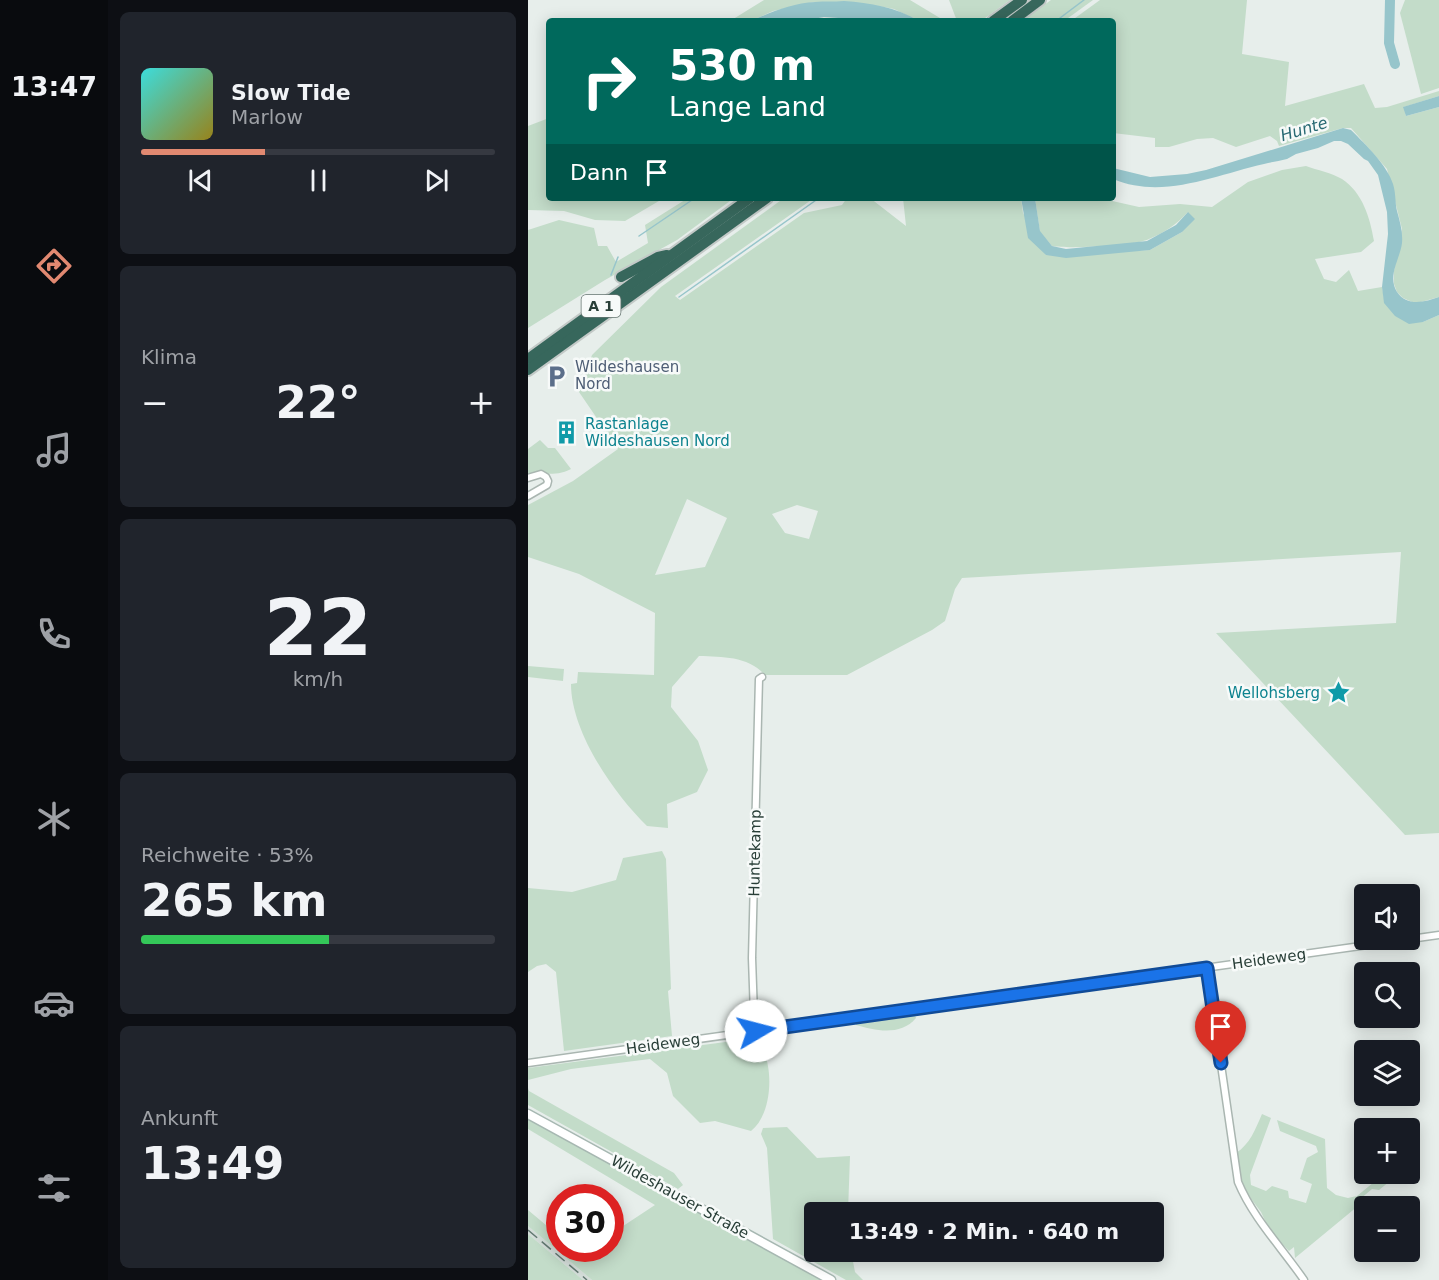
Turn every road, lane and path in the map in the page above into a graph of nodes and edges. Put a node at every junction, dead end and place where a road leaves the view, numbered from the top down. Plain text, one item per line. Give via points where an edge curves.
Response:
1 (1022, 0) edge
2 (1040, 0) edge
3 (997, 18) edge
4 (1016, 18) edge
5 (746, 201) edge
6 (763, 201) edge
7 (674, 254) junction
8 (621, 278) dead end
9 (528, 359) edge
10 (528, 370) edge
11 (528, 478) edge
12 (528, 496) edge
13 (762, 677) dead end
14 (1439, 935) edge
15 (1207, 968) junction
16 (756, 1031) junction
17 (528, 1063) edge
18 (528, 1114) edge
19 (831, 1280) edge
20 (1304, 1280) edge

1 - 3 highway
2 - 4 highway
5 - 7 highway, A 1
6 - 10 highway, A 1
7 - 8 highway via 658,257
7 - 9 highway, A 1
11 - 12 street via 541,474 548,481
13 - 16 street, Huntekamp via 752,958
14 - 15 street, Heideweg
15 - 16 street, Heideweg
15 - 20 street via 1238,1182
16 - 17 street, Heideweg
18 - 19 main road, Wildeshauser Straße

